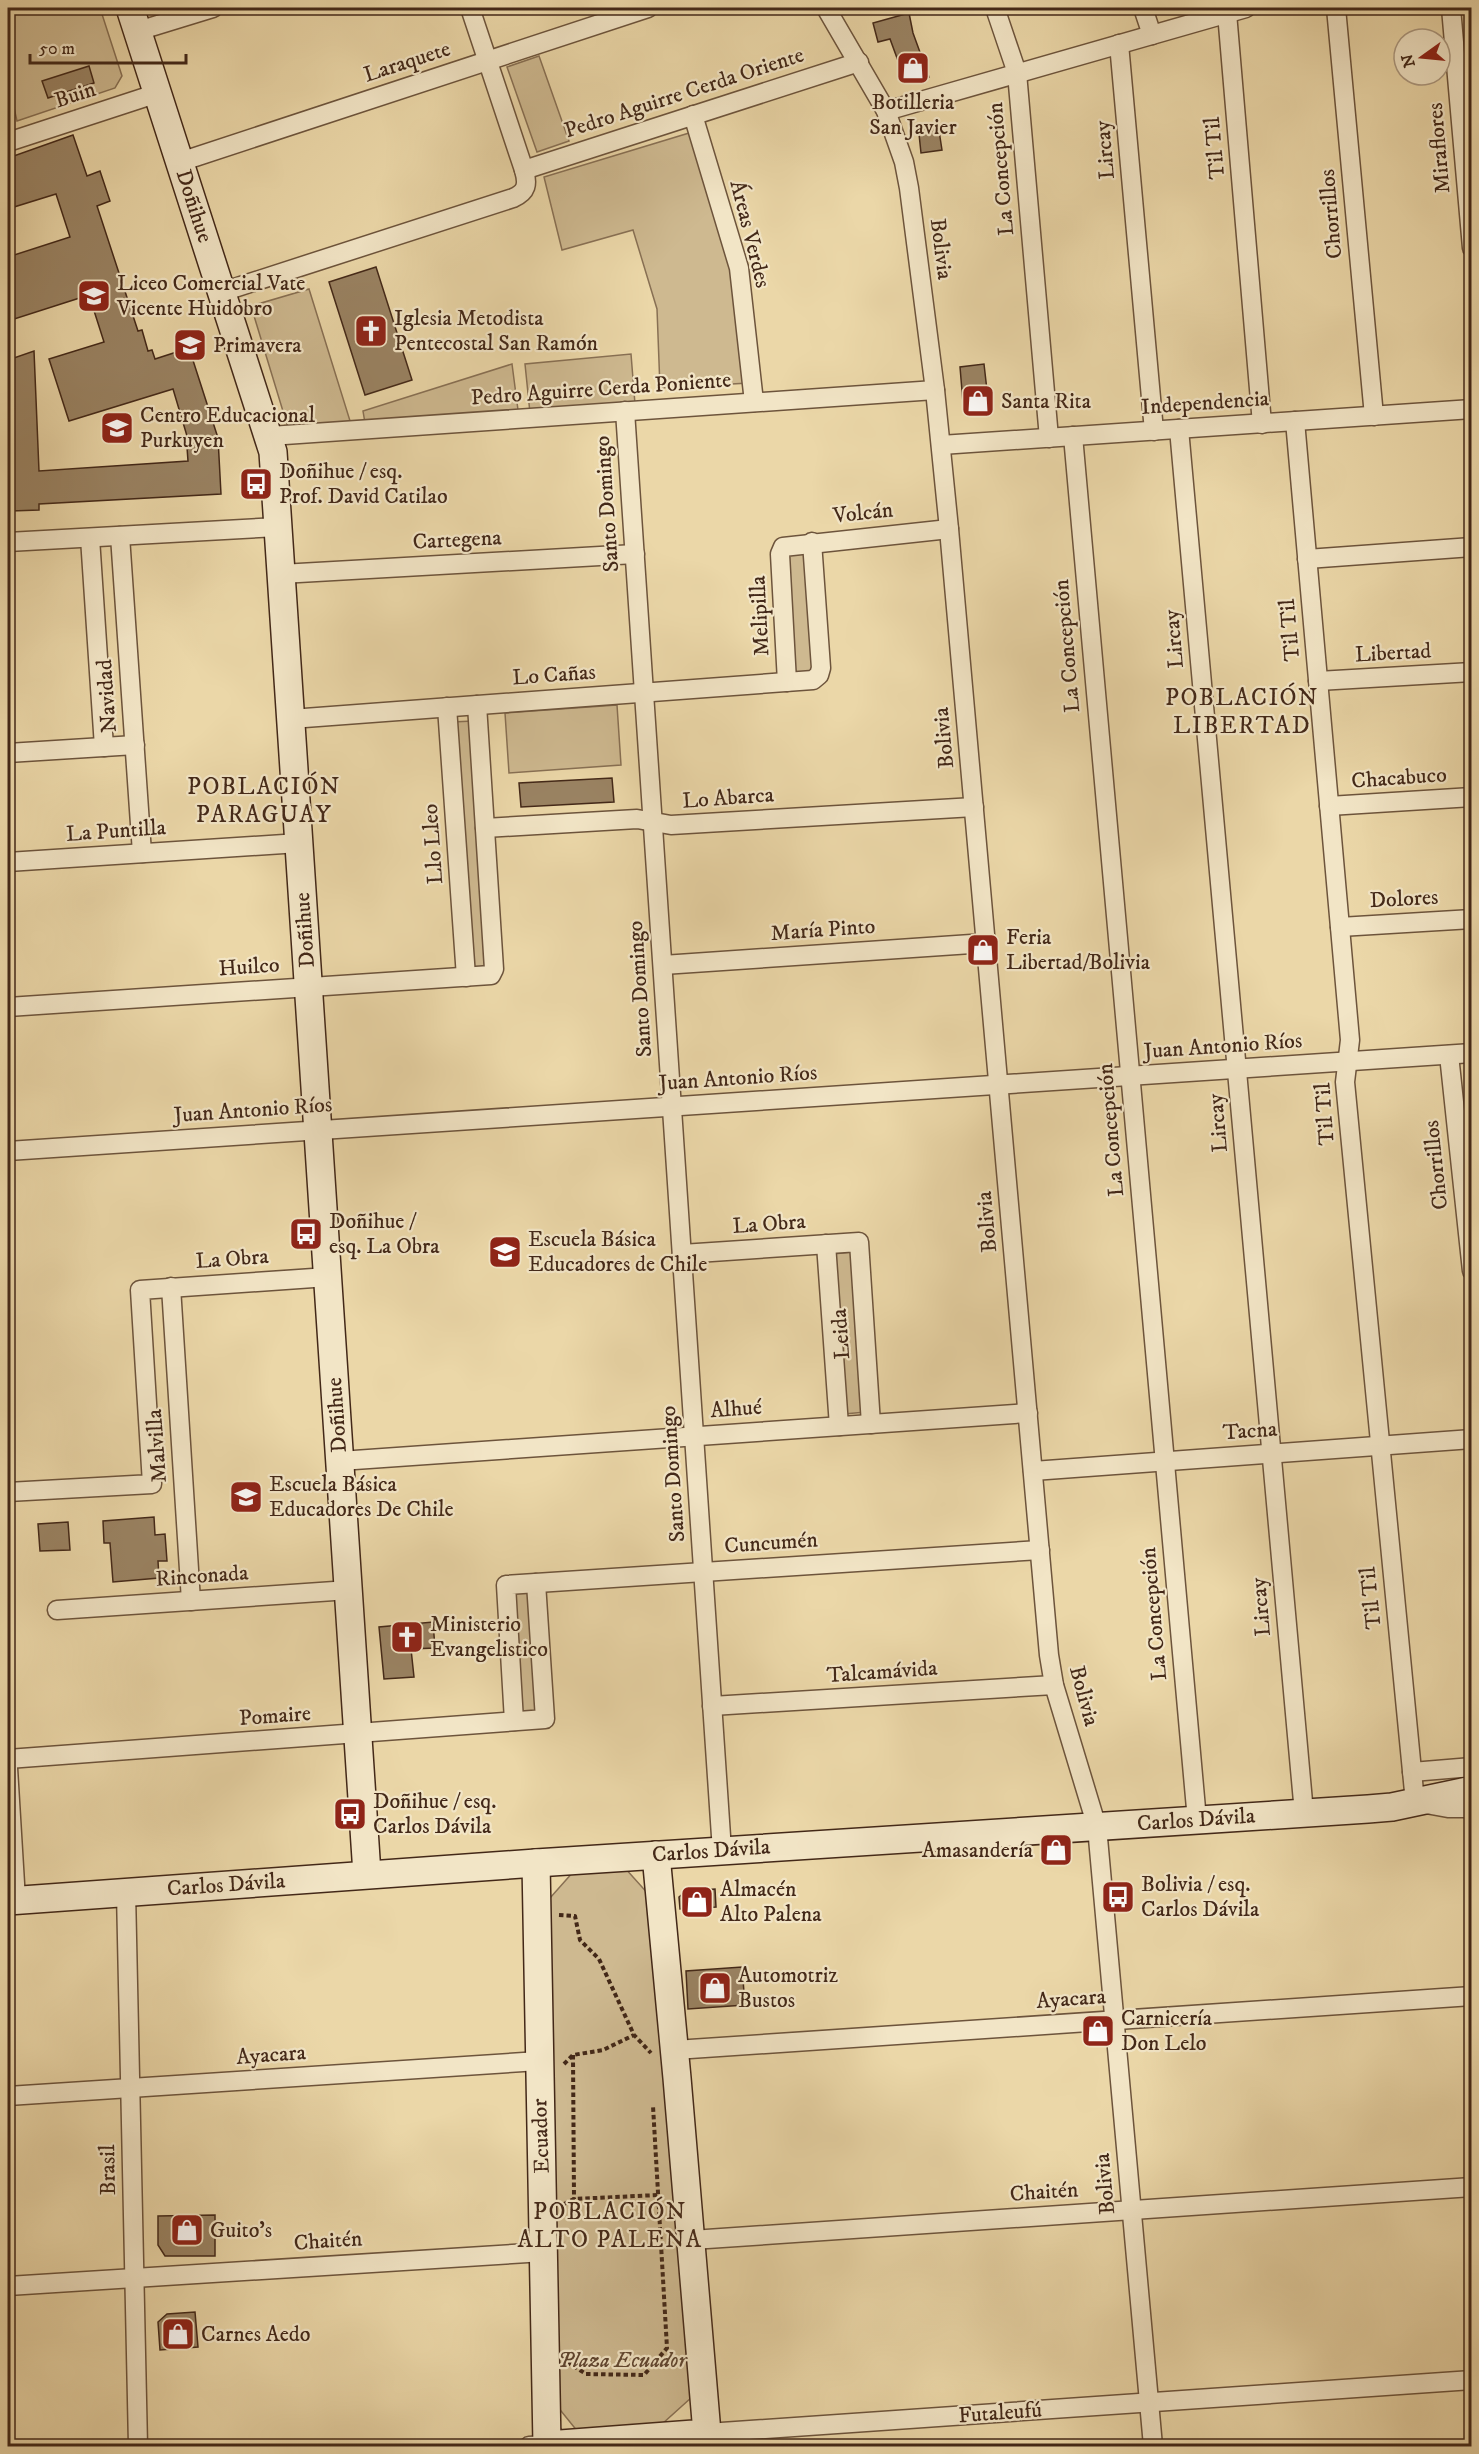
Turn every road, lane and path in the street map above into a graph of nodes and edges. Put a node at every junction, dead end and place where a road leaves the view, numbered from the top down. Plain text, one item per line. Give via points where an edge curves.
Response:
1 (213, 8) edge
2 (470, 8) edge
3 (648, 8) edge
4 (826, 8) edge
5 (995, 8) edge
6 (1143, 8) edge
7 (1246, 8) edge
8 (1336, 8) edge
9 (1451, 8) edge
10 (1227, 13) junction
11 (134, 19) edge
12 (1152, 34) junction
13 (1119, 44) junction
14 (488, 60) junction
15 (859, 62) junction
16 (1017, 73) junction
17 (158, 93) junction
18 (886, 111) junction
19 (693, 116) junction
20 (8, 142) edge
21 (180, 162) junction
22 (524, 170) junction
23 (1472, 248) edge
24 (222, 292) junction
25 (935, 390) junction
26 (754, 402) junction
27 (1472, 410) edge
28 (625, 411) junction
29 (1374, 416) junction
30 (1295, 421) junction
31 (1262, 424) junction
32 (1179, 429) junction
33 (1155, 431) junction
34 (270, 436) junction
35 (1073, 436) junction
36 (1049, 438) junction
37 (941, 445) junction
38 (278, 527) junction
39 (949, 529) junction
40 (120, 536) junction
41 (90, 538) junction
42 (8, 542) edge
43 (812, 542) junction
44 (783, 547) joint
45 (1472, 548) edge
46 (635, 554) junction
47 (1307, 559) junction
48 (281, 574) junction
49 (1472, 672) edge
50 (1318, 681) junction
51 (787, 682) junction
52 (644, 693) junction
53 (477, 705) junction
54 (447, 707) junction
55 (291, 719) junction
56 (135, 745) junction
57 (104, 747) junction
58 (8, 753) edge
59 (1472, 797) edge
60 (1329, 806) junction
61 (974, 807) junction
62 (653, 822) junction
63 (485, 828) junction
64 (299, 843) junction
65 (142, 854) junction
66 (8, 862) edge
67 (1472, 919) edge
68 (1340, 927) junction
69 (986, 943) junction
70 (663, 965) junction
71 (466, 977) junction
72 (309, 987) junction
73 (8, 1007) edge
74 (1472, 1053) edge
75 (1449, 1055) junction
76 (1347, 1061) junction
77 (1237, 1069) junction
78 (1130, 1076) junction
79 (999, 1084) junction
80 (672, 1106) junction
81 (318, 1130) junction
82 (8, 1151) edge
83 (859, 1242) joint
84 (826, 1244) junction
85 (682, 1254) junction
86 (1472, 1271) edge
87 (328, 1278) junction
88 (171, 1287) junction
89 (140, 1290) joint
90 (1028, 1413) junction
91 (871, 1424) junction
92 (839, 1426) junction
93 (694, 1436) junction
94 (1472, 1439) edge
95 (1380, 1446) junction
96 (1272, 1454) junction
97 (340, 1461) junction
98 (1165, 1461) junction
99 (1033, 1471) junction
100 (8, 1492) edge
101 (1040, 1550) junction
102 (703, 1572) junction
103 (536, 1583) junction
104 (349, 1590) junction
105 (191, 1601) junction
106 (57, 1610) dead end
107 (1054, 1685) junction
108 (712, 1706) junction
109 (514, 1721) junction
110 (358, 1734) junction
111 (8, 1759) edge
112 (1472, 1767) edge
113 (8, 1768) edge
114 (1412, 1772) junction
115 (1472, 1790) edge
116 (1415, 1802) junction
117 (1472, 1808) edge
118 (1304, 1813) junction
119 (1197, 1820) junction
120 (1097, 1827) junction
121 (722, 1851) junction
122 (656, 1855) junction
123 (536, 1863) junction
124 (367, 1874) junction
125 (126, 1892) junction
126 (12, 1900) edge
127 (536, 1932) junction
128 (1472, 1996) edge
129 (1115, 2020) junction
130 (634, 2035) junction
131 (573, 2055) junction
132 (663, 2056) junction
133 (539, 2072) junction
134 (131, 2088) junction
135 (8, 2096) edge
136 (653, 2104) dead end
137 (1472, 2187) edge
138 (658, 2195) junction
139 (574, 2199) junction
140 (1132, 2210) junction
141 (543, 2214) junction
142 (692, 2240) junction
143 (544, 2252) junction
144 (135, 2278) junction
145 (8, 2286) edge
146 (546, 2361) junction
147 (1472, 2380) edge
148 (1149, 2402) junction
149 (707, 2433) junction
150 (638, 2442) edge
151 (138, 2446) edge
152 (537, 2446) edge
153 (1153, 2446) edge

1 - 11 street
2 - 14 street
3 - 14 street, Laraquete
4 - 15 street, Bolivia
5 - 16 street, La Concepción
6 - 12 street
7 - 10 street
8 - 29 street, Chorrillos
9 - 23 street, Miraflores
10 - 12 street
10 - 31 street, Til Til
11 - 17 street, Doñihue
12 - 13 street
13 - 16 street
13 - 33 street, Lircay
14 - 21 street, Laraquete
14 - 22 street
15 - 18 street, Bolivia
15 - 19 street, Pedro Aguirre Cerda Oriente
16 - 18 street
16 - 36 street, La Concepción
17 - 20 street, Buin
17 - 21 street, Doñihue
18 - 25 street, Bolivia via 909,188
19 - 22 street, Pedro Aguirre Cerda Oriente
19 - 26 street, Áreas Verdes via 739,268
21 - 24 street, Doñihue
22 - 24 street via 525,190 513,198
24 - 34 street, Doñihue
25 - 26 street, Pedro Aguirre Cerda Poniente
25 - 37 street, Bolivia
26 - 28 street, Pedro Aguirre Cerda Poniente
27 - 29 street, Independencia
28 - 34 street, Pedro Aguirre Cerda Poniente
28 - 46 street, Santo Domingo
29 - 30 street, Independencia
30 - 31 street, Independencia
30 - 47 street, Til Til
31 - 32 street, Independencia
32 - 33 street, Independencia
32 - 77 street, Lircay
33 - 35 street, Independencia
34 - 38 street, Doñihue
35 - 36 street, Independencia
35 - 78 street, La Concepción
36 - 37 street, Independencia
37 - 39 street, Bolivia
38 - 40 street
38 - 48 street, Doñihue
39 - 43 street, Volcán
39 - 61 street, Bolivia
40 - 41 street
40 - 56 street, Navidad
41 - 42 street
41 - 57 street, Navidad
43 - 44 street, Volcán
43 - 51 street, Lo Cañas via 821,668 813,680
44 - 51 street, Melipilla via 780,554
45 - 47 street
46 - 48 street, Cartegena
46 - 52 street, Santo Domingo
47 - 50 street, Til Til
48 - 55 street, Doñihue
49 - 50 street, Libertad
50 - 60 street, Til Til
51 - 52 street, Lo Cañas
52 - 53 street, Lo Cañas
52 - 62 street, Santo Domingo
53 - 54 street, Lo Cañas
53 - 63 street
54 - 55 street, Lo Cañas
54 - 71 street, Llo Lleo
55 - 64 street, Doñihue
56 - 57 street
56 - 65 street, Navidad
57 - 58 street
59 - 60 street, Chacabuco
60 - 68 street, Til Til
61 - 62 street, Lo Abarca via 671,825
61 - 69 street, Bolivia
62 - 63 street, Lo Abarca via 637,819
62 - 70 street, Santo Domingo
63 - 71 street, Huilco via 495,969 493,974
64 - 65 street, La Puntilla
64 - 72 street, Doñihue
65 - 66 street, La Puntilla
67 - 68 street, Dolores
68 - 76 street, Til Til via 1350,1040
69 - 70 street, María Pinto
69 - 79 street, Bolivia
70 - 80 street, Santo Domingo
71 - 72 street, Huilco
72 - 73 street, Huilco
72 - 81 street, Doñihue
74 - 75 street, Juan Antonio Ríos
75 - 76 street, Juan Antonio Ríos
75 - 86 street, Chorrillos
76 - 77 street, Juan Antonio Ríos
76 - 95 street, Til Til via 1345,1082
77 - 78 street, Juan Antonio Ríos
77 - 96 street, Lircay
78 - 79 street, Juan Antonio Ríos
78 - 98 street, La Concepción
79 - 80 street, Juan Antonio Ríos
79 - 90 street, Bolivia
80 - 81 street, Juan Antonio Ríos
80 - 85 street, Santo Domingo
81 - 82 street, Juan Antonio Ríos
81 - 87 street, Doñihue
83 - 84 street, La Obra
83 - 91 street, Leida
84 - 85 street, La Obra
84 - 92 street, Leida
85 - 93 street, Santo Domingo
87 - 88 street, La Obra
87 - 97 street, Doñihue
88 - 89 street, La Obra
88 - 105 street, Malvilla
89 - 100 street, Malvilla via 152,1484
90 - 91 street, Alhué
90 - 99 street, Bolivia
91 - 92 street, Alhué
92 - 93 street, Alhué
93 - 97 street, Alhué
93 - 102 street, Santo Domingo
94 - 95 street, Tacna
95 - 96 street, Tacna
95 - 114 street, Til Til
96 - 98 street, Tacna
96 - 118 street, Lircay
97 - 104 street, Doñihue
98 - 99 street, Tacna
98 - 119 street, La Concepción
99 - 101 street, Bolivia
101 - 102 street, Cuncumén
101 - 107 street, Bolivia
102 - 103 street, Cuncumén
102 - 108 street, Santo Domingo
103 - 109 street, Cuncumén via 506,1585
103 - 109 street, Pomaire via 545,1719
104 - 105 street, Rinconada
104 - 110 street, Doñihue
105 - 106 street, Rinconada
107 - 108 street, Talcamávida
107 - 120 street, Bolivia
108 - 121 street, Santo Domingo
109 - 110 street, Pomaire
110 - 111 street, Pomaire
110 - 124 street, Doñihue
112 - 114 street
113 - 126 street
114 - 116 street, Til Til
115 - 116 street, Carlos Dávila
116 - 117 street, Carlos Dávila
116 - 118 street, Carlos Dávila via 1376,1809
118 - 119 street, Carlos Dávila
119 - 120 street, Carlos Dávila
120 - 121 street, Carlos Dávila
120 - 129 street, Bolivia
121 - 122 street, Carlos Dávila
122 - 123 street, Carlos Dávila
122 - 132 street
123 - 124 street, Carlos Dávila
123 - 127 street, Ecuador
124 - 125 street, Carlos Dávila
125 - 126 street, Carlos Dávila
125 - 134 street, Brasil
127 - 130 path via 556,1916 575,1916 580,1940 599,1959
127 - 133 street, Ecuador
128 - 129 street, Ayacara
129 - 132 street, Ayacara
129 - 140 street, Bolivia
130 - 131 path via 603,2050
130 - 132 path via 651,2052
131 - 133 path
131 - 139 path
132 - 142 street
133 - 134 street, Ayacara
133 - 141 street, Ecuador
134 - 135 street, Ayacara
134 - 144 street, Brasil
136 - 138 path
137 - 140 street, Chaitén
138 - 139 path
138 - 146 path via 666,2348 644,2375 586,2374 567,2361
139 - 141 path
140 - 142 street, Chaitén
140 - 148 street, Bolivia
141 - 143 street, Ecuador
142 - 149 street
143 - 144 street, Chaitén
143 - 146 street, Ecuador
144 - 145 street, Chaitén
144 - 151 street, Brasil
146 - 152 street, Ecuador
147 - 148 street, Futaleufú
148 - 149 street, Futaleufú
148 - 153 street, Bolivia
149 - 150 street, Futaleufú
150 - 152 street, Futaleufú

